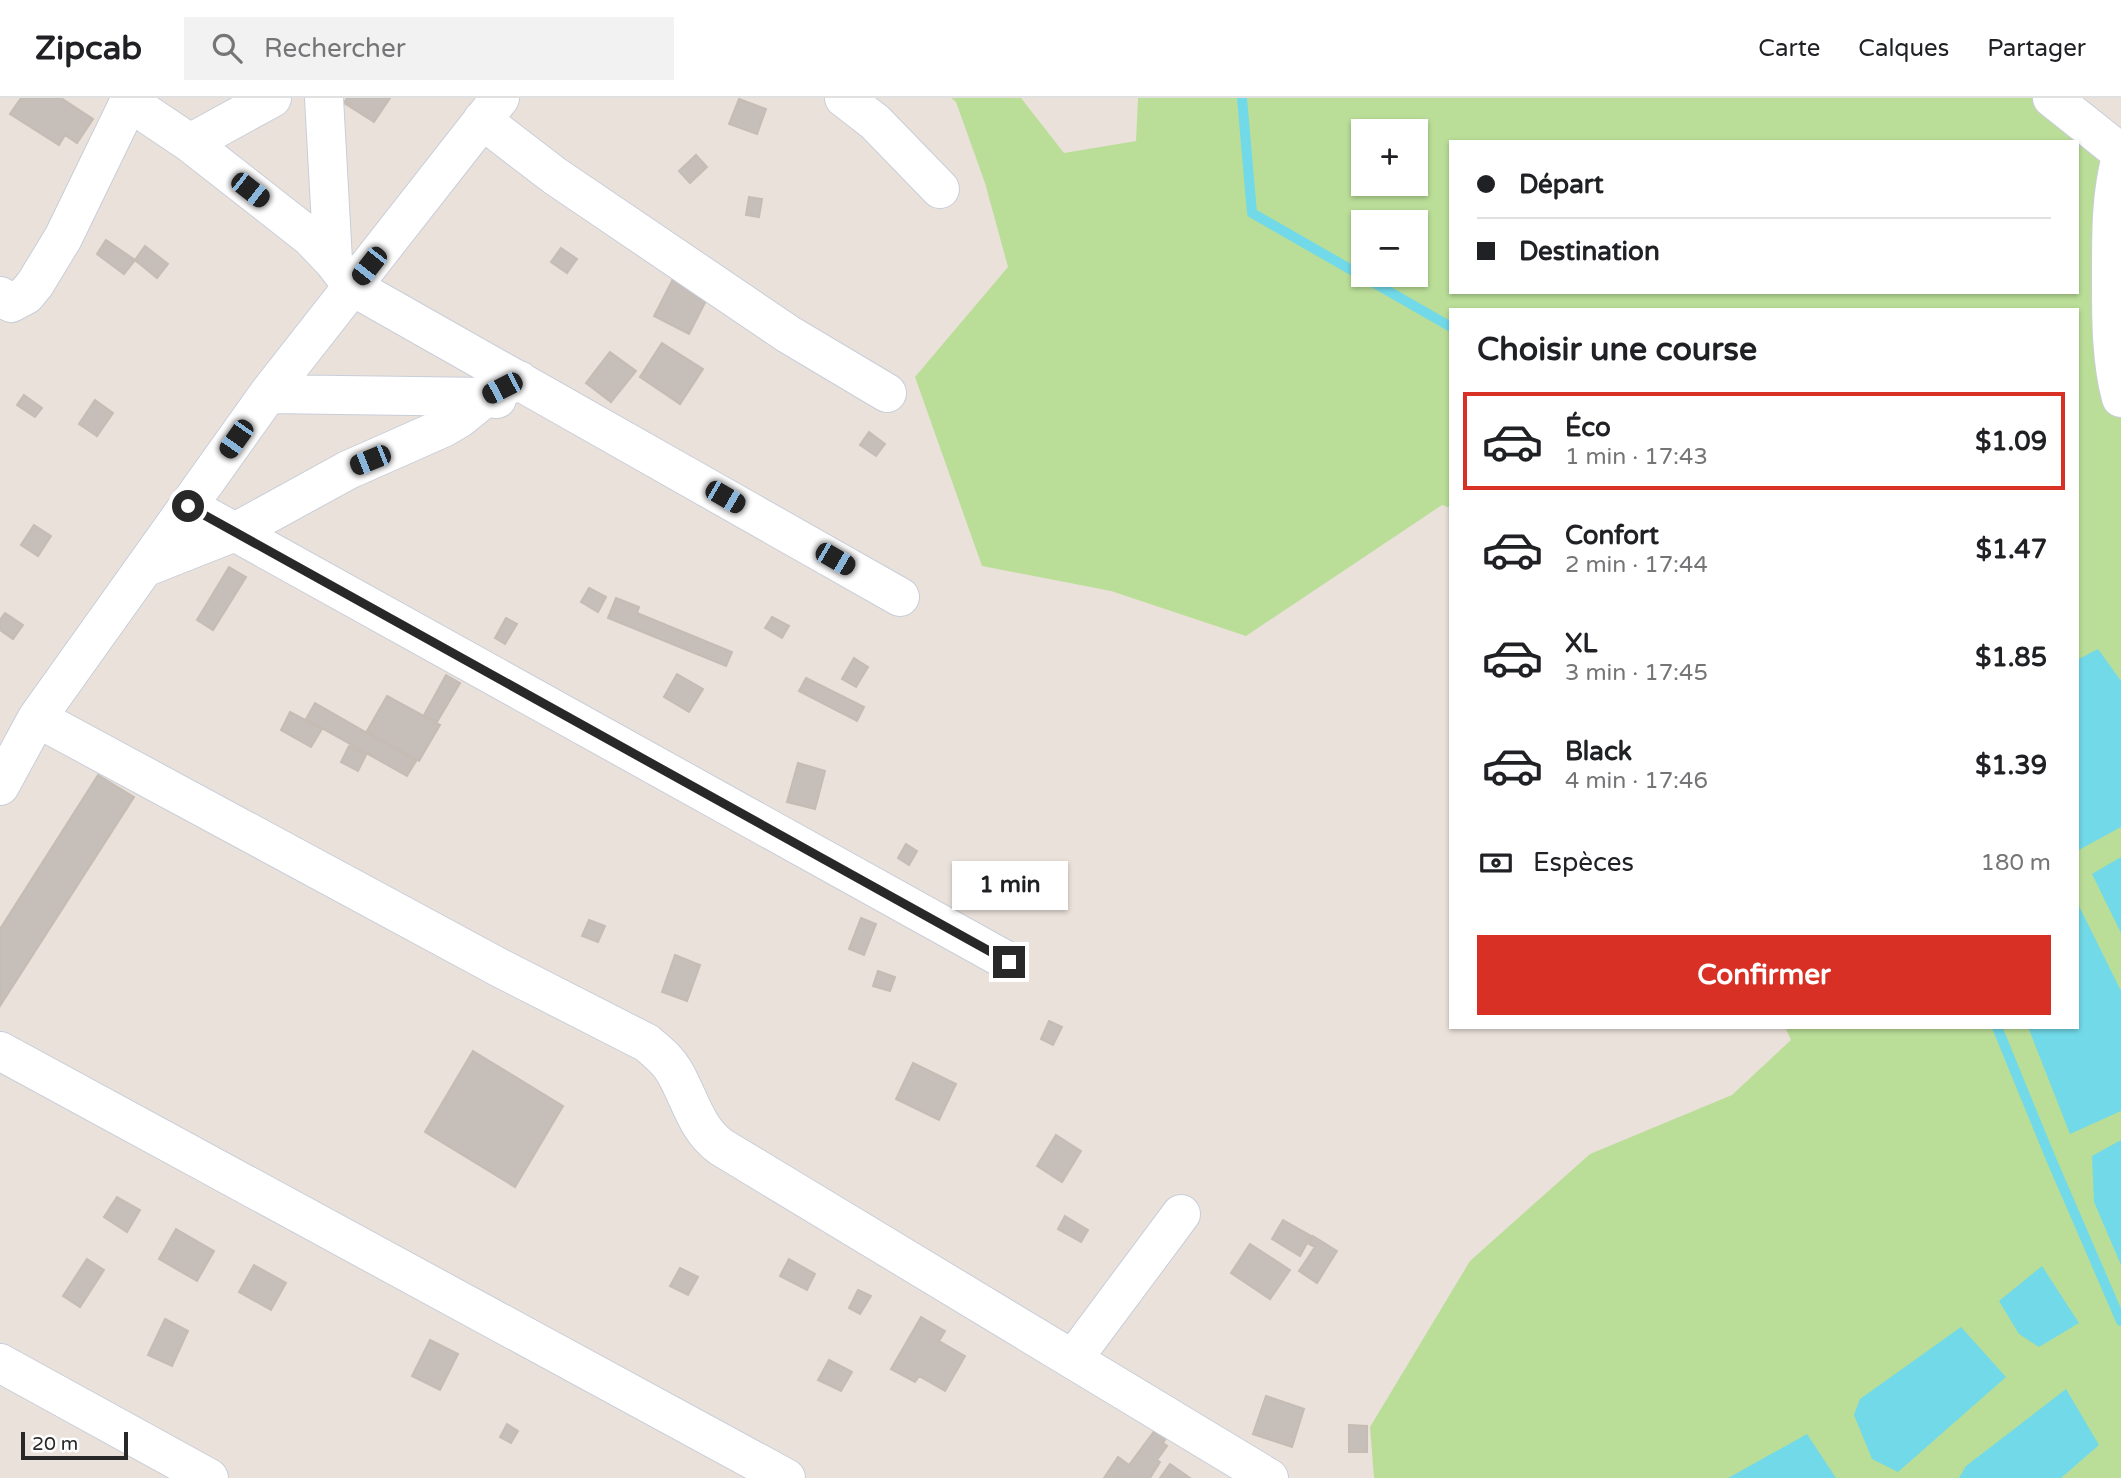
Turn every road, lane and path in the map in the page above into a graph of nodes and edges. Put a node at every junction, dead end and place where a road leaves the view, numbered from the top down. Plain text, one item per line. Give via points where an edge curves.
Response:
1 (272, 98) edge
2 (324, 98) edge
3 (844, 98) edge
4 (2052, 98) edge
5 (129, 100) edge
6 (491, 109) edge
7 (190, 143) junction
8 (2121, 155) edge
9 (940, 189) dead end
10 (343, 274) junction
11 (0, 296) edge
12 (519, 380) junction
13 (887, 393) dead end
14 (268, 394) junction
15 (486, 397) junction
16 (2121, 398) edge
17 (592, 421) junction
18 (188, 506) junction
19 (235, 532) junction
20 (144, 568) junction
21 (900, 597) dead end
22 (37, 718) junction
23 (1, 783) edge
24 (1009, 962) dead end
25 (0, 1051) edge
26 (1181, 1214) dead end
27 (1073, 1359) junction
28 (0, 1363) edge
29 (1267, 1477) edge
30 (209, 1478) edge
31 (786, 1478) edge

1 - 7 street
2 - 10 street
3 - 9 street via 875,122
4 - 8 street
5 - 7 street
5 - 11 street via 63,237 35,284 11,303
6 - 10 street
6 - 13 street via 555,176 788,334
7 - 10 street via 310,237
8 - 16 street via 2115,177 2111,313
10 - 12 street
10 - 14 street
12 - 15 street
12 - 17 street
14 - 15 street
14 - 18 street
15 - 17 street
15 - 19 street via 443,428 348,470
17 - 21 street
18 - 19 street
18 - 20 street
19 - 20 street
19 - 24 street
20 - 22 street
22 - 23 street
22 - 27 street via 647,1043 675,1072 711,1139
25 - 31 street
26 - 27 street
27 - 29 street
28 - 30 street

